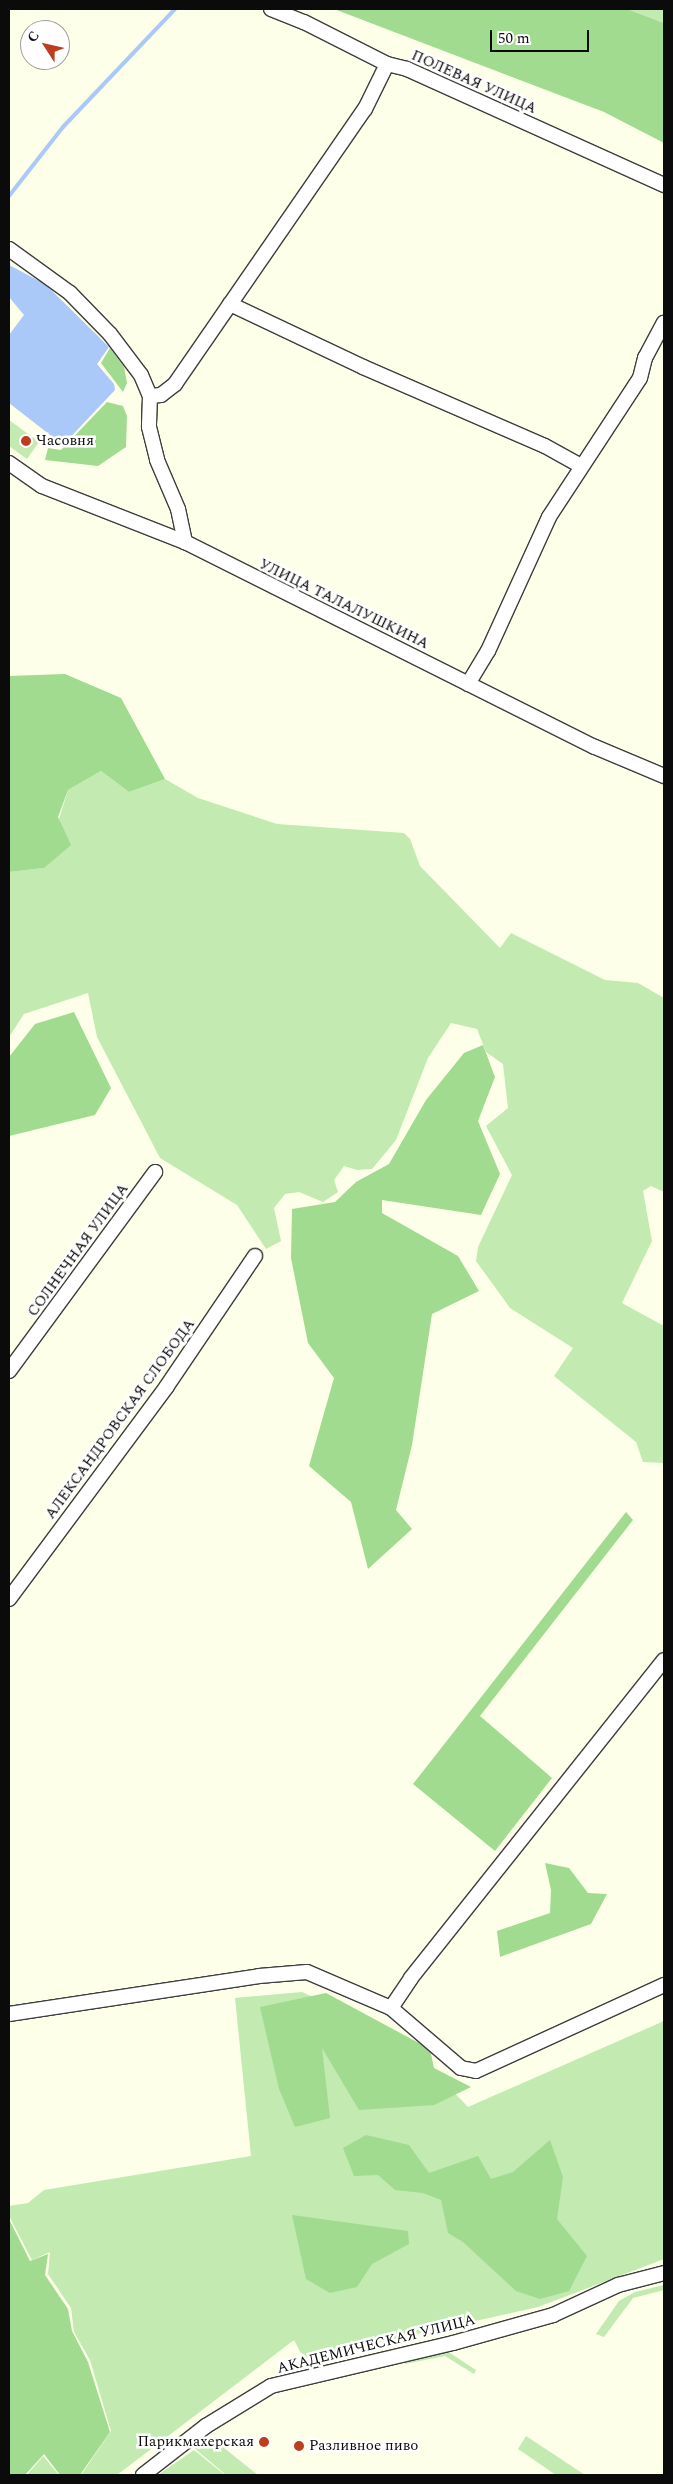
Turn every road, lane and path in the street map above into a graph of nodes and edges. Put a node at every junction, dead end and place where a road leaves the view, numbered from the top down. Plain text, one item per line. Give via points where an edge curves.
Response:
1 (271, 9) edge
2 (387, 64) junction
3 (664, 185) edge
4 (9, 249) edge
5 (230, 304) junction
6 (664, 323) edge
7 (150, 396) junction
8 (9, 463) edge
9 (581, 466) junction
10 (185, 542) junction
11 (468, 684) junction
12 (664, 776) edge
13 (155, 1172) dead end
14 (255, 1256) dead end
15 (9, 1371) edge
16 (9, 1599) edge
17 (664, 1660) edge
18 (664, 1985) edge
19 (391, 2008) junction
20 (9, 2014) edge
21 (664, 2273) edge
22 (143, 2475) edge

1 - 2 street, ПОЛЕВАЯ УЛИЦА
2 - 3 street, ПОЛЕВАЯ УЛИЦА via 407,69
2 - 5 street via 365,109
4 - 7 street via 70,293 110,334 141,375
5 - 7 street via 175,384 161,395
5 - 9 street via 363,367 545,446
6 - 9 street via 645,358 640,378 588,462
7 - 10 street via 148,427 157,460 178,509
8 - 10 street, УЛИЦА ТАЛАЛУШКИНА via 42,486
9 - 11 street via 549,517 488,651
10 - 11 street, УЛИЦА ТАЛАЛУШКИНА
11 - 12 street, УЛИЦА ТАЛАЛУШКИНА
13 - 15 street, СОЛНЕЧНАЯ УЛИЦА
14 - 16 street, АЛЕКСАНДРОВСКАЯ СЛОБОДА via 167,1386
17 - 19 street via 411,1978
18 - 19 street via 476,2071 461,2068
19 - 20 street via 307,1972 259,1976
21 - 22 street, АКАДЕМИЧЕСКАЯ УЛИЦА via 618,2286 553,2315 453,2343 271,2386 206,2426

